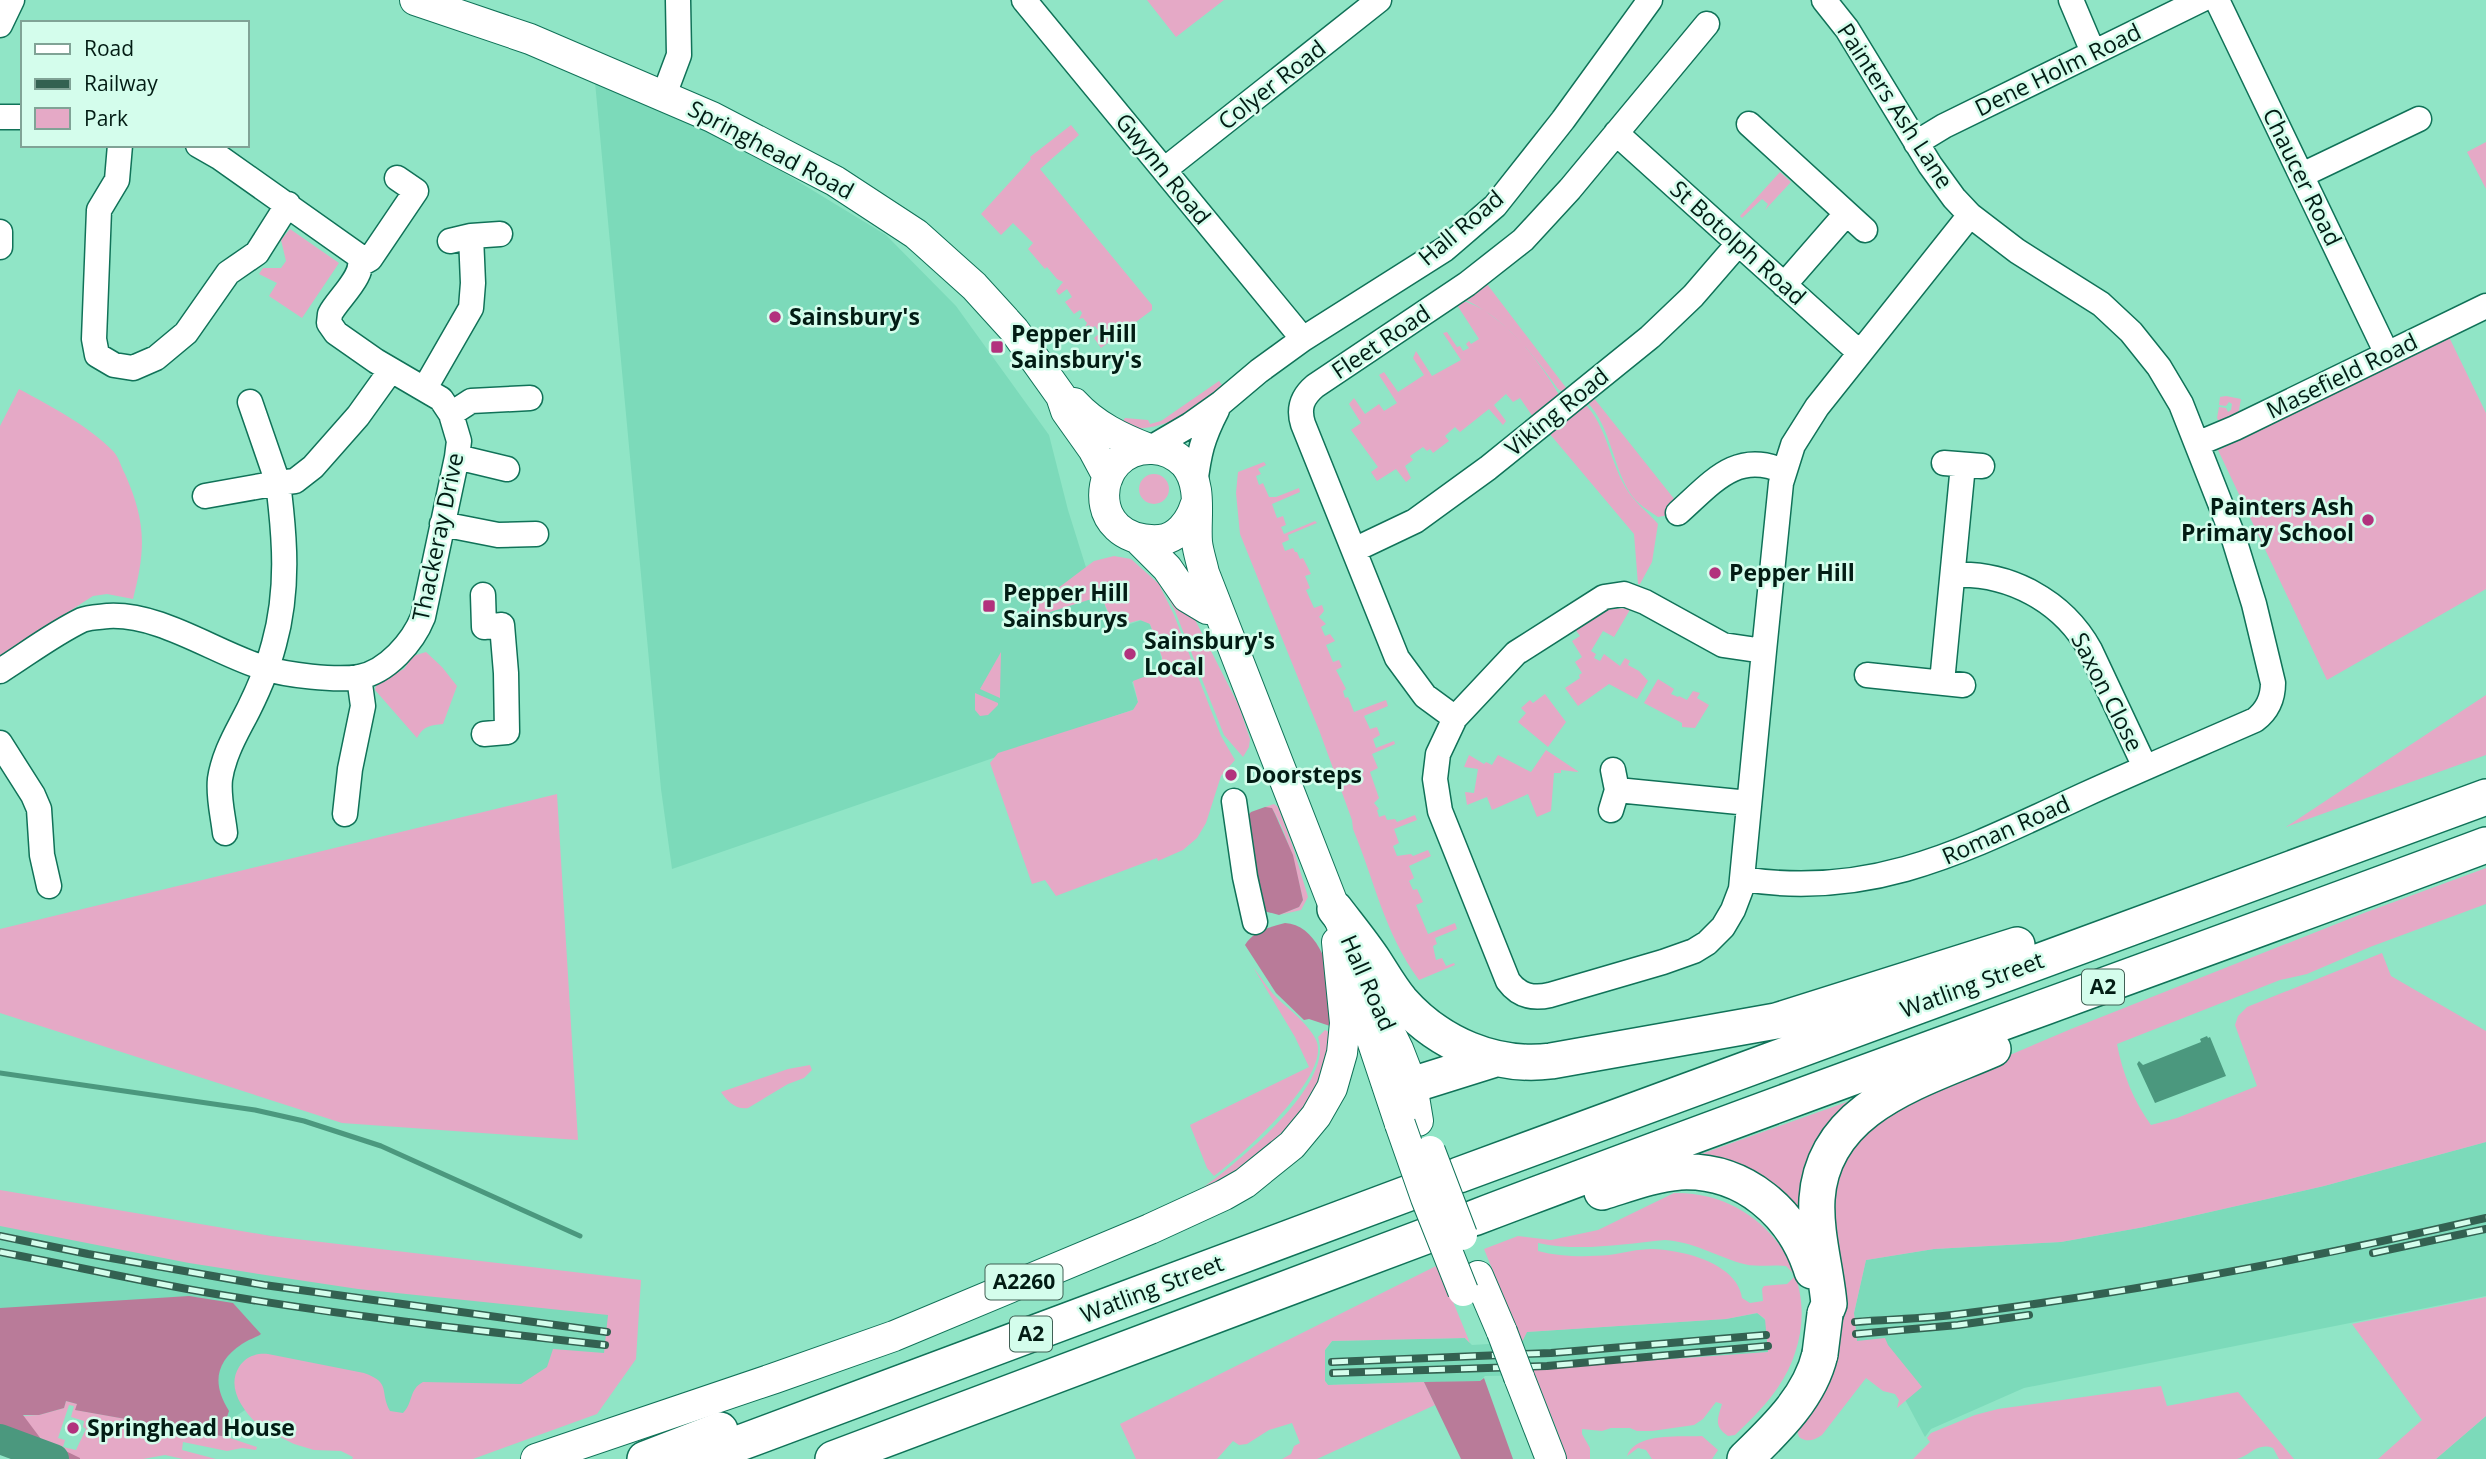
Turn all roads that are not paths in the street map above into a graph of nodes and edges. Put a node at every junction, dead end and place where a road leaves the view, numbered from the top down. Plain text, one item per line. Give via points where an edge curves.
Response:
1 (12, 0) edge
2 (415, 0) edge
3 (678, 0) edge
4 (1024, 0) edge
5 (1379, 0) edge
6 (1650, 0) edge
7 (1824, 0) edge
8 (2071, 0) edge
9 (2201, 0) edge
10 (2217, 0) edge
11 (1707, 24) dead end
12 (0, 25) edge
13 (2093, 52) junction
14 (664, 95) junction
15 (0, 117) edge
16 (21, 117) edge
17 (2419, 119) dead end
18 (1749, 124) dead end
19 (1616, 133) junction
20 (1916, 143) junction
21 (120, 147) edge
22 (202, 147) edge
23 (1164, 170) junction
24 (2302, 175) junction
25 (397, 178) dead end
26 (288, 204) junction
27 (1970, 215) junction
28 (0, 232) edge
29 (500, 234) dead end
30 (1738, 244) junction
31 (0, 247) edge
32 (360, 265) junction
33 (1784, 285) junction
34 (2486, 306) edge
35 (1303, 339) junction
36 (1860, 353) junction
37 (2387, 354) junction
38 (391, 370) junction
39 (425, 388) junction
40 (1061, 396) junction
41 (530, 398) dead end
42 (250, 402) dead end
43 (1221, 403) junction
44 (451, 414) junction
45 (2197, 444) junction
46 (1149, 449) junction
47 (457, 457) junction
48 (1963, 465) dead end
49 (507, 469) dead end
50 (1783, 471) junction
51 (1108, 477) junction
52 (278, 483) junction
53 (1195, 495) junction
54 (205, 496) dead end
55 (1678, 513) dead end
56 (442, 524) junction
57 (536, 534) dead end
58 (1151, 540) junction
59 (1354, 550) junction
60 (1953, 575) junction
61 (483, 595) dead end
62 (1764, 651) junction
63 (266, 669) junction
64 (0, 671) edge
65 (1867, 675) dead end
66 (359, 677) junction
67 (1455, 718) junction
68 (2255, 720) joint
69 (484, 734) dead end
70 (0, 743) edge
71 (2145, 767) junction
72 (1613, 790) dead end
73 (2486, 797) edge
74 (1234, 802) dead end
75 (1749, 803) junction
76 (345, 814) dead end
77 (225, 833) dead end
78 (2486, 845) edge
79 (1742, 879) junction
80 (49, 886) dead end
81 (2191, 904) junction
82 (1255, 922) dead end
83 (1336, 925) junction
84 (2212, 948) junction
85 (1495, 1059) junction
86 (1412, 1085) junction
87 (1408, 1122) junction
88 (1459, 1175) dead end
89 (1417, 1195) junction
90 (1429, 1242) dead end
91 (1471, 1284) junction
92 (1143, 1292) junction
93 (1825, 1314) junction
94 (1510, 1379) junction
95 (812, 1397) junction
96 (536, 1459) edge
97 (621, 1459) edge
98 (645, 1459) edge
99 (697, 1459) edge
100 (833, 1459) edge
101 (1532, 1459) edge
102 (1551, 1459) edge
103 (1745, 1459) edge

1 - 12 street
2 - 14 main road, Springhead Road via 530,39
3 - 14 street via 679,55
4 - 23 street, Gwynn Road
5 - 23 street, Colyer Road
6 - 35 street, Hall Road via 1495,206 1445,248
7 - 20 street, Painters Ash Lane
8 - 13 street
9 - 13 street, Dene Holm Road
10 - 24 street, Chaucer Road
11 - 19 street, Fleet Road
13 - 20 street, Dene Holm Road
14 - 40 main road, Springhead Road via 808,166 916,234 999,312
15 - 16 street
17 - 24 street
18 - 33 street via 1855,222
19 - 30 street, St Botolph Road
19 - 59 street, Fleet Road via 1543,220 1511,250 1305,396 1300,410 1303,424
20 - 27 street, Painters Ash Lane
21 - 26 street via 117,180 99,210 94,339 97,355 114,365 133,368 156,358 186,333 228,273 257,253
22 - 26 street
23 - 35 street, Gwynn Road
24 - 37 street, Chaucer Road
25 - 32 street via 416,191 370,259
26 - 32 street via 355,252
27 - 36 street
27 - 45 street, Painters Ash Lane via 2119,321 2172,387
28 - 31 street
29 - 39 street via 461,238 473,283 471,309
30 - 33 street, St Botolph Road
30 - 59 street, Viking Road via 1650,337 1488,468 1415,521
32 - 38 street via 329,323 336,333
33 - 36 street, St Botolph Road
34 - 37 street, Masefield Road
35 - 43 street, Hall Road
36 - 50 street via 1801,429
37 - 45 street, Masefield Road
38 - 39 street
38 - 52 street via 319,460 298,479
39 - 44 street via 441,399
40 - 46 main road, Springhead Road via 1104,428
40 - 51 main road, Springhead Road
41 - 44 street via 471,401
42 - 52 street
43 - 46 street, Hall Road
43 - 53 street, Hall Road via 1199,450
44 - 47 street, Thackeray Drive
45 - 68 street, Painters Ash Lane via 2239,556 2273,684 2270,701
46 - 51 main road, Hall Road via 1123,458
46 - 53 main road via 1179,459 1189,471
47 - 49 street
47 - 56 street, Thackeray Drive
48 - 60 street
50 - 55 street via 1752,462 1732,468
50 - 62 street
51 - 58 main road, Hall Road via 1104,491 1108,514 1121,531
52 - 54 street
52 - 63 street via 285,578
53 - 58 main road via 1184,527
53 - 83 main road, Hall Road via 1197,544 1204,573
56 - 57 street via 498,535
56 - 66 street, Thackeray Drive via 418,628 393,658
58 - 83 main road, Hall Road via 1185,569 1207,609
59 - 67 street, Fleet Road via 1399,662 1425,696
60 - 65 street via 1953,683
60 - 71 street, Saxon Close via 1978,575 2017,586 2064,616 2090,650
61 - 69 street via 484,627 502,625 507,696 507,732
62 - 67 street via 1724,645 1637,599 1608,595 1516,653
62 - 75 street
63 - 64 street, Thackeray Drive via 155,623 110,616 84,619
63 - 66 street, Thackeray Drive
63 - 77 street via 222,770
66 - 76 street via 363,706
67 - 79 street via 1436,761 1438,805 1506,976 1523,994 1538,998 1686,955 1723,927 1737,904
68 - 71 street, Roman Road
70 - 80 street via 39,809
71 - 79 street, Roman Road via 1914,868 1837,882
72 - 75 street
73 - 81 highway, Watling Street / A2
74 - 82 street
75 - 79 street
78 - 84 highway, Watling Street / A2
81 - 85 highway via 2022,943 1776,1021 1551,1061
81 - 88 highway, Watling Street / A2
83 - 85 highway via 1410,1011 1452,1043
83 - 86 main road, Hall Road
83 - 87 main road, Hall Road via 1367,1029
83 - 96 main road, A2260 via 1345,1023 1332,1088 1292,1145 1235,1190 894,1336
84 - 93 highway via 2136,989 1877,1102 1855,1119 1831,1151 1818,1190 1818,1232 1829,1304
84 - 93 highway, Watling Street / A2 via 1718,1125 1477,1225 1659,1175 1716,1176 1758,1194 1789,1223 1809,1260
85 - 86 highway
86 - 87 main road, Hall Road
87 - 89 main road, Hall Road, bridge
87 - 91 main road, Hall Road, bridge
89 - 91 main road, Hall Road, bridge
89 - 92 highway, Watling Street / A2
90 - 100 highway, Watling Street / A2 via 1240,1307
91 - 94 main road, Hall Road
92 - 95 highway
92 - 99 highway, Watling Street / A2
93 - 103 highway, bridge via 1820,1354 1807,1389
94 - 101 main road, Hall Road
94 - 102 main road, Hall Road
95 - 97 highway
95 - 98 highway

